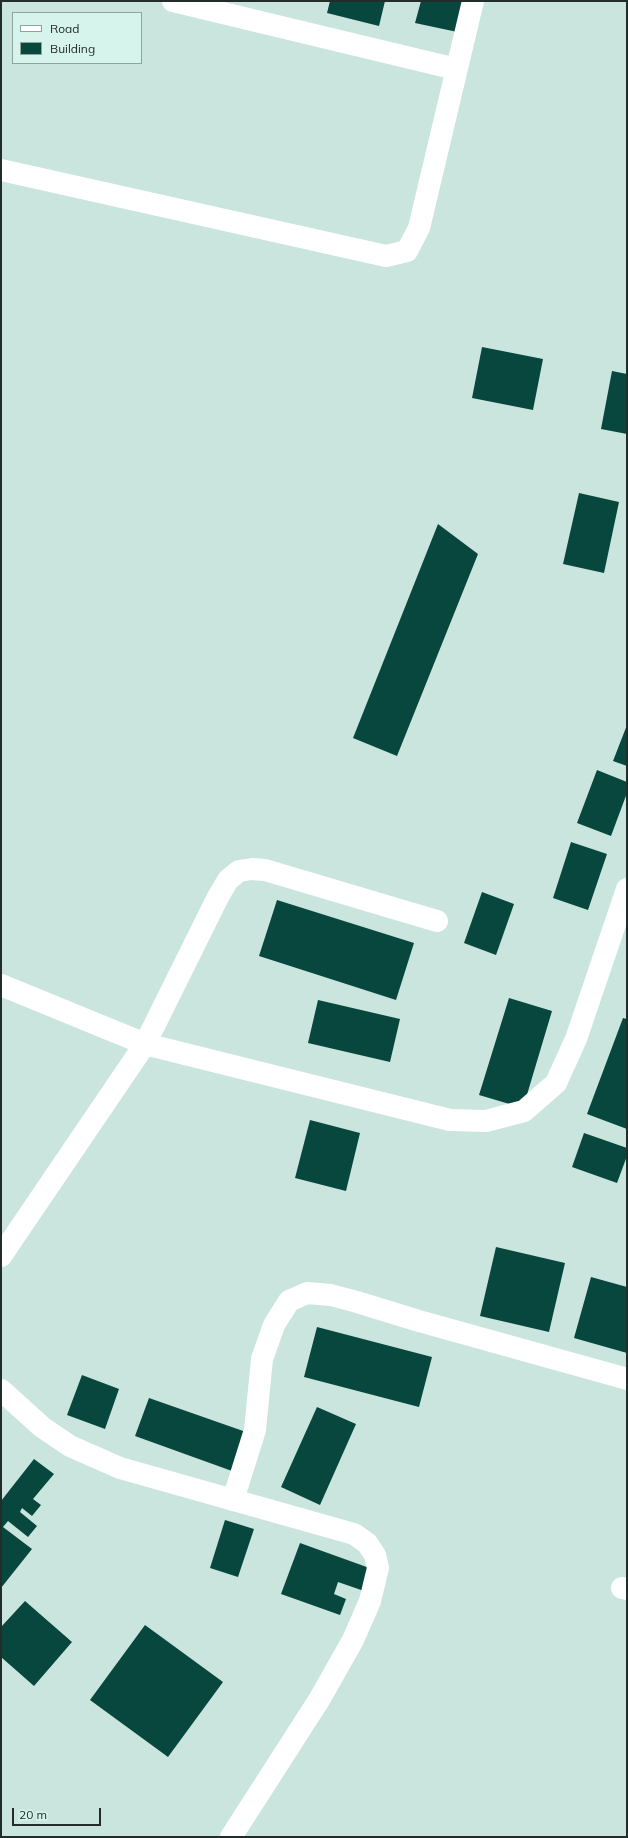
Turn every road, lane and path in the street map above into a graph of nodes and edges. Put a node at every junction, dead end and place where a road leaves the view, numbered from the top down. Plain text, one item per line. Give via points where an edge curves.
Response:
1 (173, 1) edge
2 (473, 1) edge
3 (456, 69) junction
4 (1, 170) edge
5 (627, 889) edge
6 (436, 921) dead end
7 (1, 985) edge
8 (145, 1044) junction
9 (1, 1256) edge
10 (627, 1379) edge
11 (1, 1390) edge
12 (232, 1500) junction
13 (231, 1837) edge

1 - 3 street
2 - 3 street
3 - 4 street via 419,228 407,251 386,256
5 - 8 street via 576,1039 556,1083 524,1111 486,1121 450,1120
6 - 8 street via 265,870 239,871 228,880 218,897
7 - 8 street
8 - 9 street
10 - 12 street via 419,1322 358,1302 307,1292 289,1301 274,1325 262,1359 254,1430
11 - 12 street via 42,1427 70,1446 120,1468
12 - 13 street via 354,1534 367,1543 375,1555 378,1568 370,1601 349,1646 319,1700

